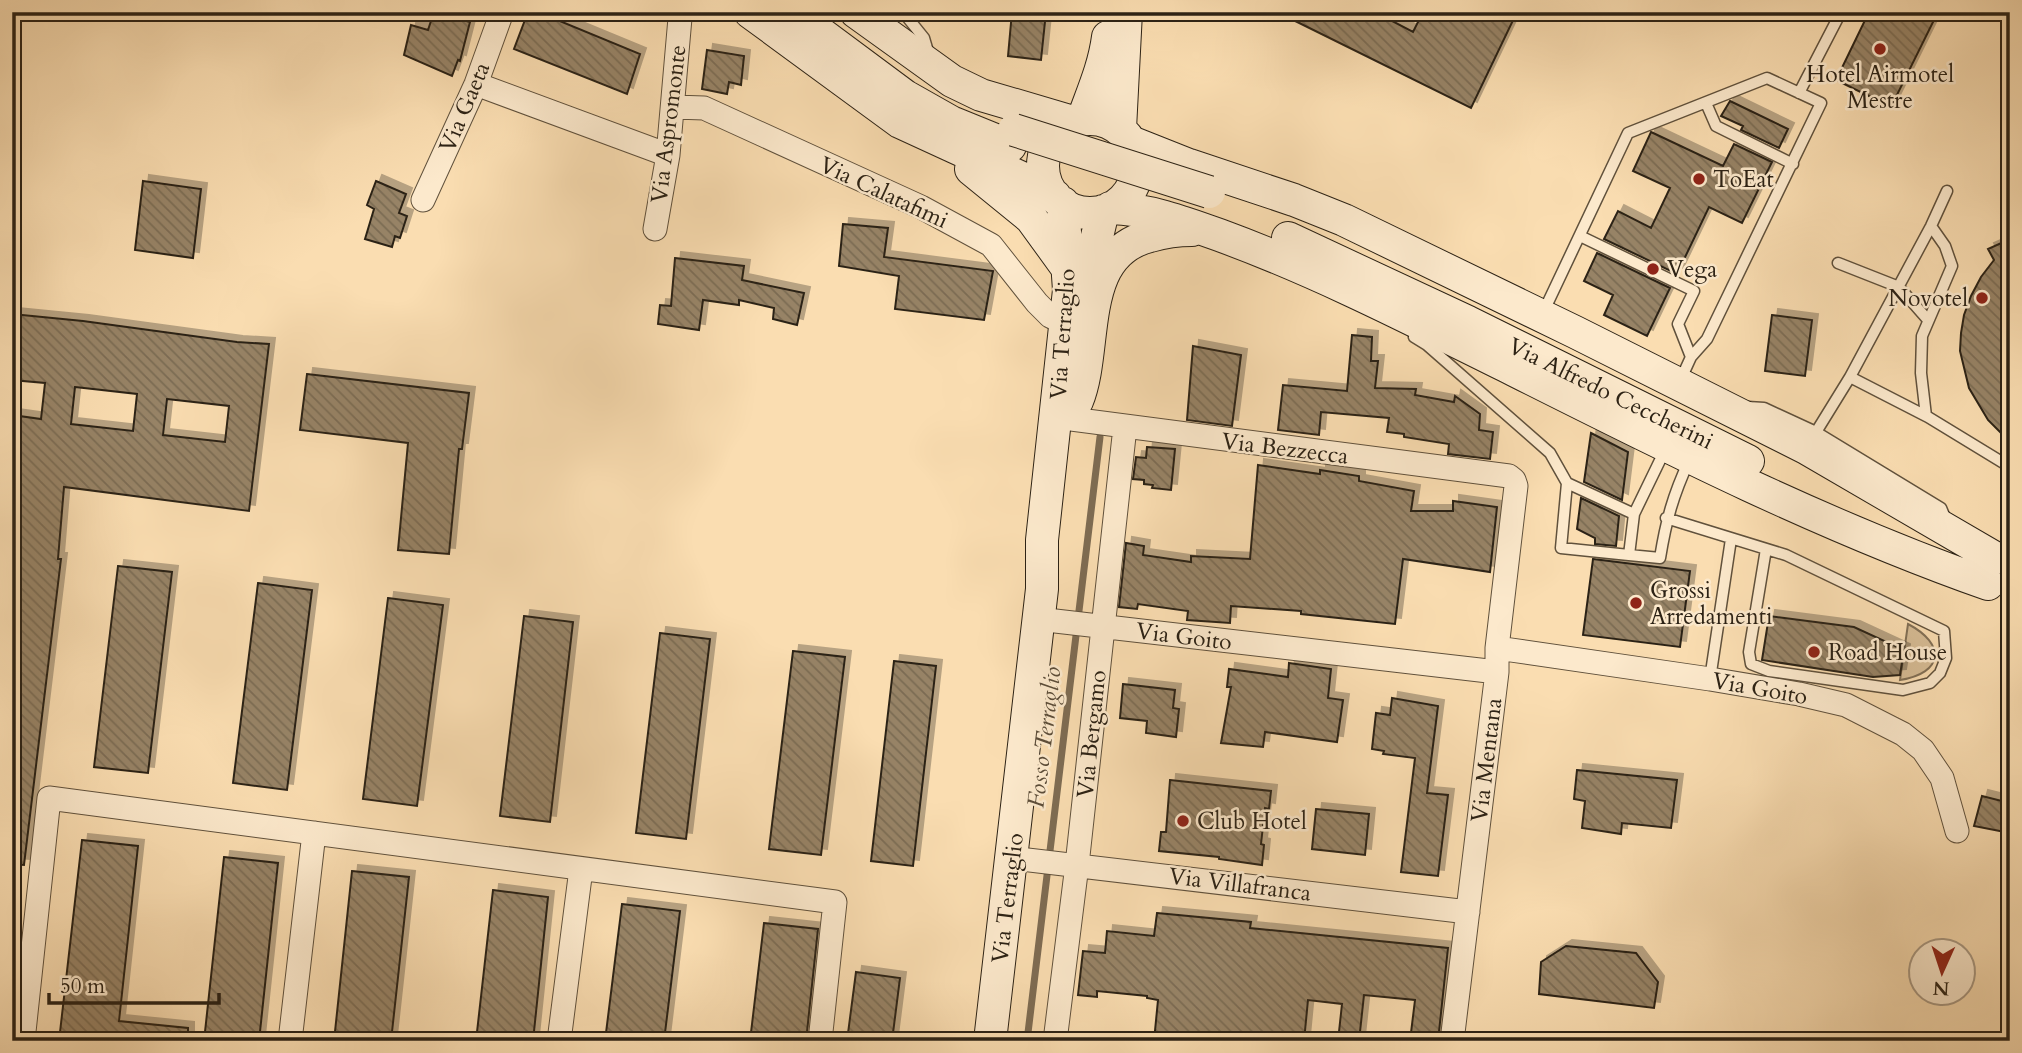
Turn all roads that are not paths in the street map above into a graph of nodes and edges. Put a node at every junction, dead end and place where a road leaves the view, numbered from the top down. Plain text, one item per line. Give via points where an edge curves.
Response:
1 (502, 12) edge
2 (750, 12) edge
3 (792, 12) edge
4 (818, 12) edge
5 (856, 12) edge
6 (903, 12) edge
7 (1111, 12) edge
8 (1126, 12) edge
9 (1841, 12) edge
10 (680, 18) dead end
11 (928, 65) junction
12 (476, 83) junction
13 (1799, 93) junction
14 (1706, 103) junction
15 (674, 107) junction
16 (1078, 121) junction
17 (1125, 135) junction
18 (931, 138) junction
19 (668, 155) junction
20 (1793, 163) junction
21 (1947, 191) dead end
22 (423, 200) dead end
23 (1059, 200) junction
24 (1107, 210) junction
25 (1207, 210) junction
26 (1931, 226) junction
27 (655, 229) dead end
28 (1580, 236) junction
29 (1838, 263) dead end
30 (1068, 270) junction
31 (1899, 287) junction
32 (1542, 316) junction
33 (1392, 319) junction
34 (1928, 320) junction
35 (1066, 324) junction
36 (1685, 370) junction
37 (1850, 377) junction
38 (1069, 413) junction
39 (1926, 416) junction
40 (1125, 427) junction
41 (1811, 440) junction
42 (1679, 452) junction
43 (2010, 467) edge
44 (1514, 480) joint
45 (1567, 484) junction
46 (1634, 514) junction
47 (1666, 518) junction
48 (1731, 539) junction
49 (1766, 550) junction
50 (1629, 555) junction
51 (2001, 576) edge
52 (1047, 610) junction
53 (1097, 625) junction
54 (1497, 648) junction
55 (1497, 672) junction
56 (1710, 679) junction
57 (1801, 685) junction
58 (1957, 831) dead end
59 (314, 833) junction
60 (1023, 859) junction
61 (1070, 864) junction
62 (581, 869) junction
63 (1468, 912) junction
64 (23, 1041) edge
65 (290, 1041) edge
66 (559, 1041) edge
67 (820, 1041) edge
68 (990, 1041) edge
69 (1055, 1041) edge
70 (1452, 1041) edge

1 - 12 street, Via Gaeta
2 - 18 main road via 866,99
3 - 25 main road via 905,96 951,122 1010,146
4 - 25 main road, bridge via 906,77 971,114
5 - 11 main road
6 - 11 lane via 924,37 930,51
7 - 16 main road via 1097,87
8 - 17 main road
9 - 13 lane
10 - 15 street, Via Aspromonte
11 - 16 main road via 981,94
12 - 19 street
12 - 22 street, Via Gaeta
13 - 14 lane via 1767,78
13 - 20 lane via 1821,103
14 - 20 lane via 1716,126
14 - 28 lane via 1628,133
15 - 19 street, Via Aspromonte
15 - 35 street, Via Calatafimi via 704,108 921,207 991,245 1037,303
16 - 17 main road via 1102,120
16 - 23 main road via 1055,135 1045,155 1045,176
17 - 24 main road via 1138,167 1121,201
17 - 32 main road via 1189,165 1344,220
18 - 23 main road via 1035,184
18 - 30 main road via 1031,218
19 - 27 street, Via Aspromonte
20 - 36 lane via 1707,338
21 - 26 lane
23 - 24 main road via 1082,212
23 - 30 main road, Via Terraglio
24 - 25 main road
24 - 38 main road, Via Terraglio via 1088,275
25 - 33 main road via 1256,248
25 - 38 main road via 1167,232 1136,239 1117,254 1102,275 1086,378
25 - 51 main road, Via Alfredo Ceccherini via 1471,314 1914,523
26 - 31 lane
26 - 34 lane via 1952,266
28 - 32 lane
28 - 36 lane via 1694,291 1678,324
29 - 31 lane
30 - 35 main road, Via Terraglio
31 - 34 lane
31 - 37 lane
32 - 36 main road
33 - 42 main road
33 - 45 lane via 1550,453
34 - 39 lane via 1922,336 1921,373
35 - 38 main road, Via Terraglio
36 - 41 main road via 1718,403
37 - 39 lane
37 - 41 lane
38 - 40 street, Via Bezzecca
38 - 52 main road, Via Terraglio via 1058,547
39 - 43 lane
40 - 44 street, Via Bezzecca
40 - 53 street, Via Bergamo
41 - 51 main road via 1951,532
42 - 46 lane
42 - 47 lane
42 - 51 main road via 1932,565
44 - 54 street, Via Mentana
45 - 46 lane
45 - 50 lane via 1561,548
46 - 50 lane
47 - 48 lane
47 - 50 lane via 1660,558
48 - 49 lane
48 - 56 lane
49 - 57 lane via 1749,652 1751,664
49 - 57 lane via 1944,631 1946,658 1930,683 1903,690
52 - 53 street, Via Goito
52 - 60 main road, Via Terraglio
53 - 55 street, Via Goito
53 - 61 street, Via Bergamo
54 - 55 street, Via Mentana
54 - 56 street, Via Goito
55 - 63 street, Via Mentana
56 - 57 street, Via Goito
57 - 58 street, Via Goito via 1903,734 1923,750 1942,778
59 - 62 street
59 - 64 street via 48,798
59 - 65 street
60 - 61 street, Via Villafranca
60 - 68 main road, Via Terraglio
61 - 63 street, Via Villafranca
61 - 69 street, Via Bergamo
62 - 66 street
62 - 67 street via 835,902
63 - 70 street, Via Mentana

